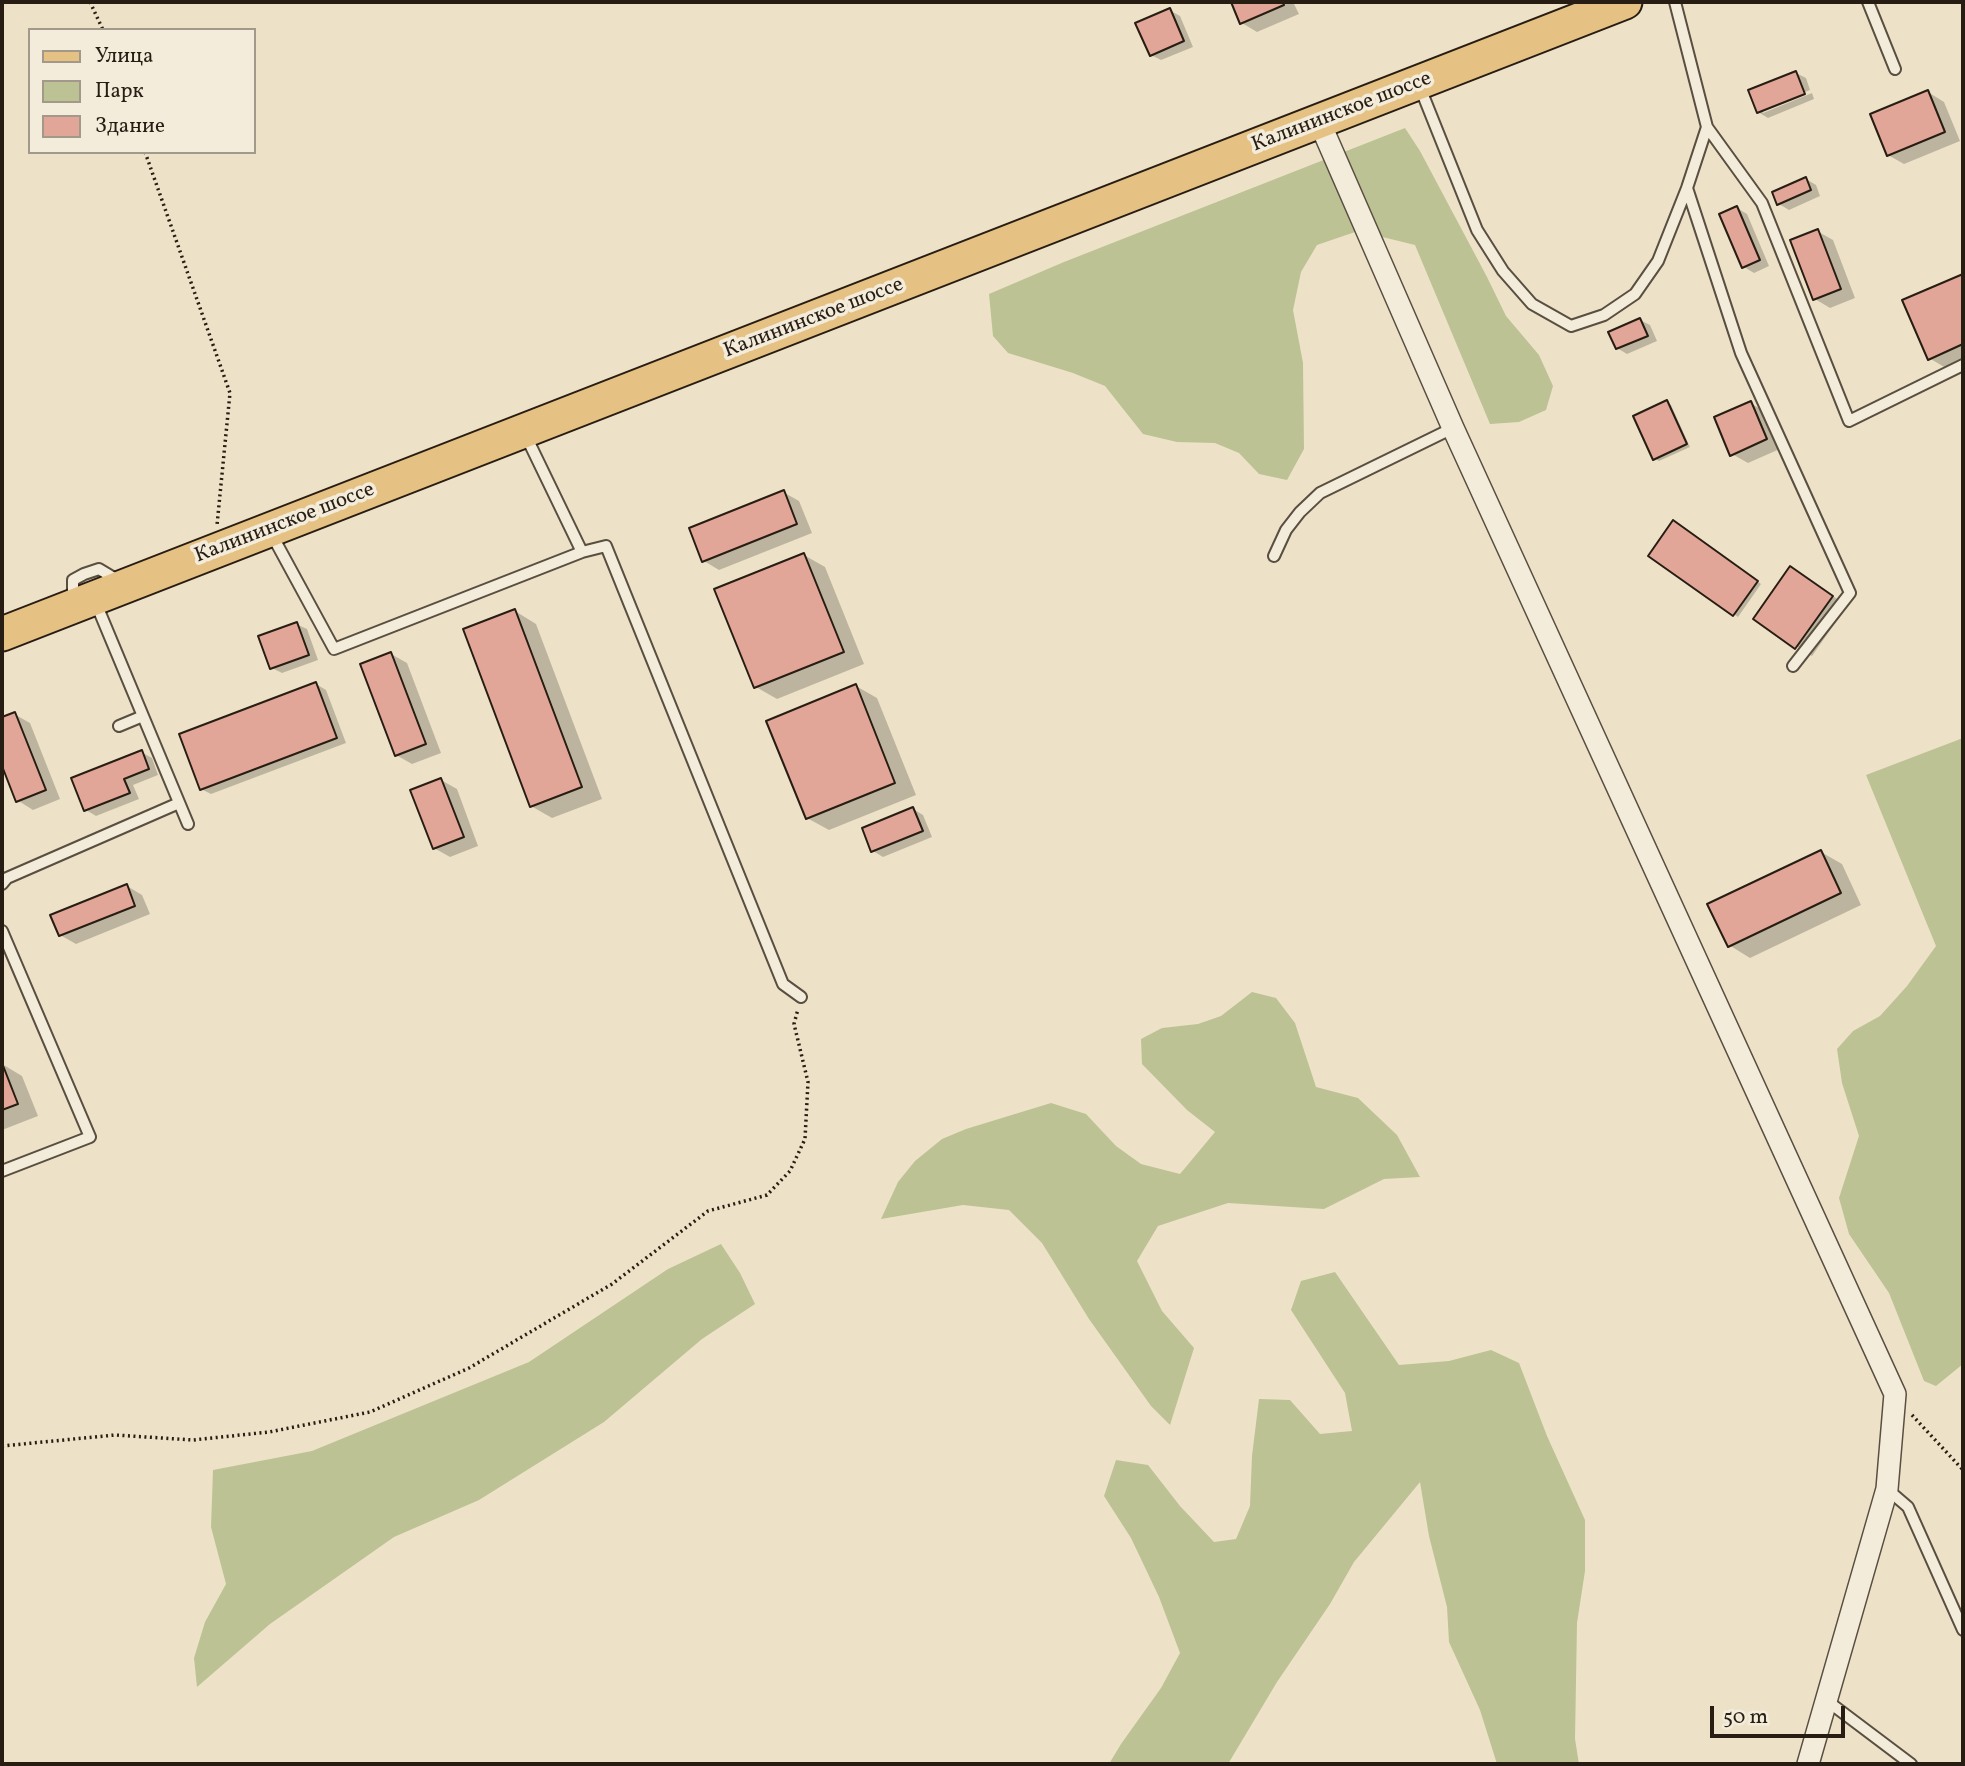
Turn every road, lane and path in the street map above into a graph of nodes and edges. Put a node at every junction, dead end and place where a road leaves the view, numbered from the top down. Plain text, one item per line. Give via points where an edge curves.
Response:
1 (90, 2) edge
2 (1625, 2) edge
3 (1675, 2) edge
4 (1868, 2) edge
5 (102, 28) edge
6 (1895, 69) dead end
7 (1418, 82) junction
8 (1319, 121) junction
9 (1707, 127) junction
10 (146, 154) edge
11 (1687, 188) junction
12 (1963, 365) edge
13 (1453, 428) junction
14 (524, 431) junction
15 (270, 530) junction
16 (215, 552) junction
17 (582, 552) junction
18 (1274, 556) dead end
19 (83, 603) junction
20 (2, 634) edge
21 (1793, 666) dead end
22 (143, 716) junction
23 (119, 726) dead end
24 (179, 803) junction
25 (188, 824) dead end
26 (2, 884) edge
27 (2, 931) edge
28 (801, 997) joint
29 (2, 1171) edge
30 (1895, 1395) junction
31 (2, 1446) edge
32 (1963, 1470) edge
33 (1887, 1489) junction
34 (1963, 1630) edge
35 (1826, 1700) junction
36 (1808, 1764) edge
37 (1911, 1764) edge

1 - 5 path
2 - 7 main road, Калининское шоссе
3 - 9 lane
4 - 6 lane
7 - 8 main road, Калининское шоссе
7 - 11 lane via 1477,230 1503,271 1532,304 1571,326 1604,315 1635,293 1658,261
8 - 13 street
8 - 14 main road, Калининское шоссе
9 - 11 lane
9 - 12 lane via 1762,203 1849,421
10 - 16 path via 230,393
11 - 21 lane via 1741,353 1850,593
13 - 18 lane via 1320,493 1286,530
13 - 30 street
14 - 15 main road, Калининское шоссе
14 - 17 lane
15 - 16 main road, Калининское шоссе
15 - 17 lane via 334,649
16 - 19 main road, Калининское шоссе
17 - 28 lane via 606,545 783,984
19 - 20 main road, Калининское шоссе
19 - 22 lane
22 - 23 lane
22 - 24 lane
24 - 25 lane
24 - 26 lane
27 - 29 lane via 90,1137
28 - 31 path via 794,1024 808,1082 805,1139 790,1171 767,1195 708,1211 612,1284 469,1368 370,1412 269,1432 193,1440 115,1435
30 - 32 path
30 - 33 street
33 - 34 lane via 1908,1507
33 - 35 street
35 - 36 street
35 - 37 lane

